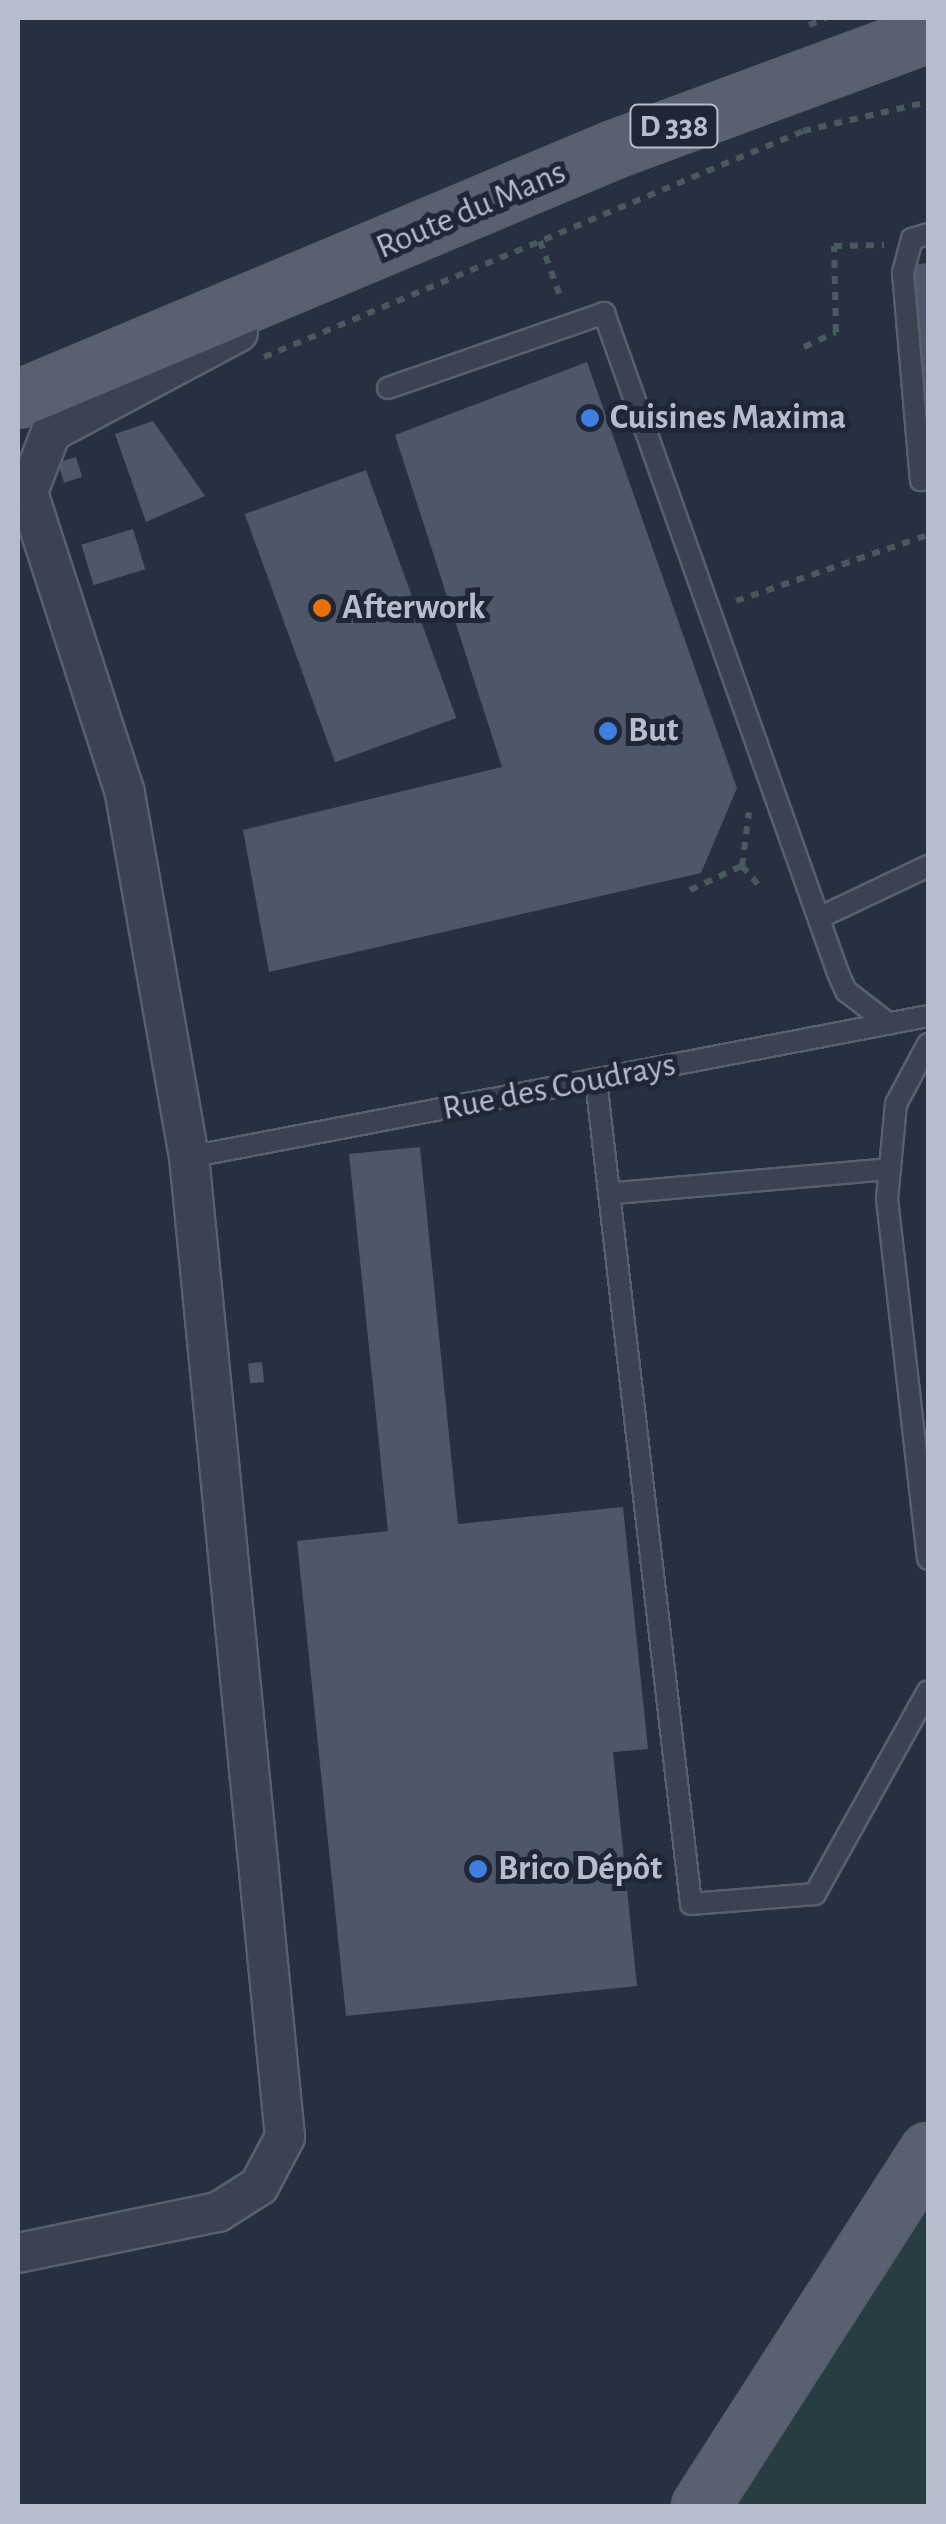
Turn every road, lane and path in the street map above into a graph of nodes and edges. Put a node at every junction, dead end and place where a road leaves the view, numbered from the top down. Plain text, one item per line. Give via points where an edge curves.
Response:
1 (928, 34) edge
2 (928, 102) edge
3 (425, 230) junction
4 (919, 239) edge
5 (540, 241) junction
6 (570, 324) junction
7 (804, 347) dead end
8 (258, 359) dead end
9 (388, 388) dead end
10 (18, 399) edge
11 (925, 480) edge
12 (928, 535) edge
13 (708, 611) junction
14 (748, 795) dead end
15 (742, 866) junction
16 (928, 866) edge
17 (761, 888) dead end
18 (690, 890) dead end
19 (825, 915) junction
20 (928, 1016) edge
21 (888, 1024) junction
22 (928, 1044) edge
23 (596, 1080) junction
24 (189, 1158) junction
25 (890, 1170) junction
26 (616, 1193) junction
27 (928, 1559) edge
28 (928, 1690) edge
29 (928, 2151) edge
30 (18, 2253) edge
31 (700, 2506) edge

1 - 3 main road, Route du Mans / D 338
2 - 5 path via 803,131
3 - 10 main road, Route du Mans / D 338
3 - 24 street via 72,416 39,448 28,492 125,793
4 - 7 path via 834,246 836,332
4 - 11 lane via 904,272
5 - 6 path
5 - 8 path
6 - 9 lane
6 - 13 lane via 604,313
12 - 13 path
13 - 19 lane via 808,893
14 - 15 path
15 - 17 path
15 - 18 path
16 - 19 lane
19 - 21 lane via 846,991
20 - 21 lane, Rue des Coudrays
21 - 23 lane, Rue des Coudrays
22 - 25 lane via 896,1104
23 - 24 lane, Rue des Coudrays
23 - 26 lane
24 - 30 street via 286,2137 259,2186 218,2212
25 - 26 lane
25 - 27 lane
26 - 28 lane via 690,1904 815,1894
29 - 31 main road

